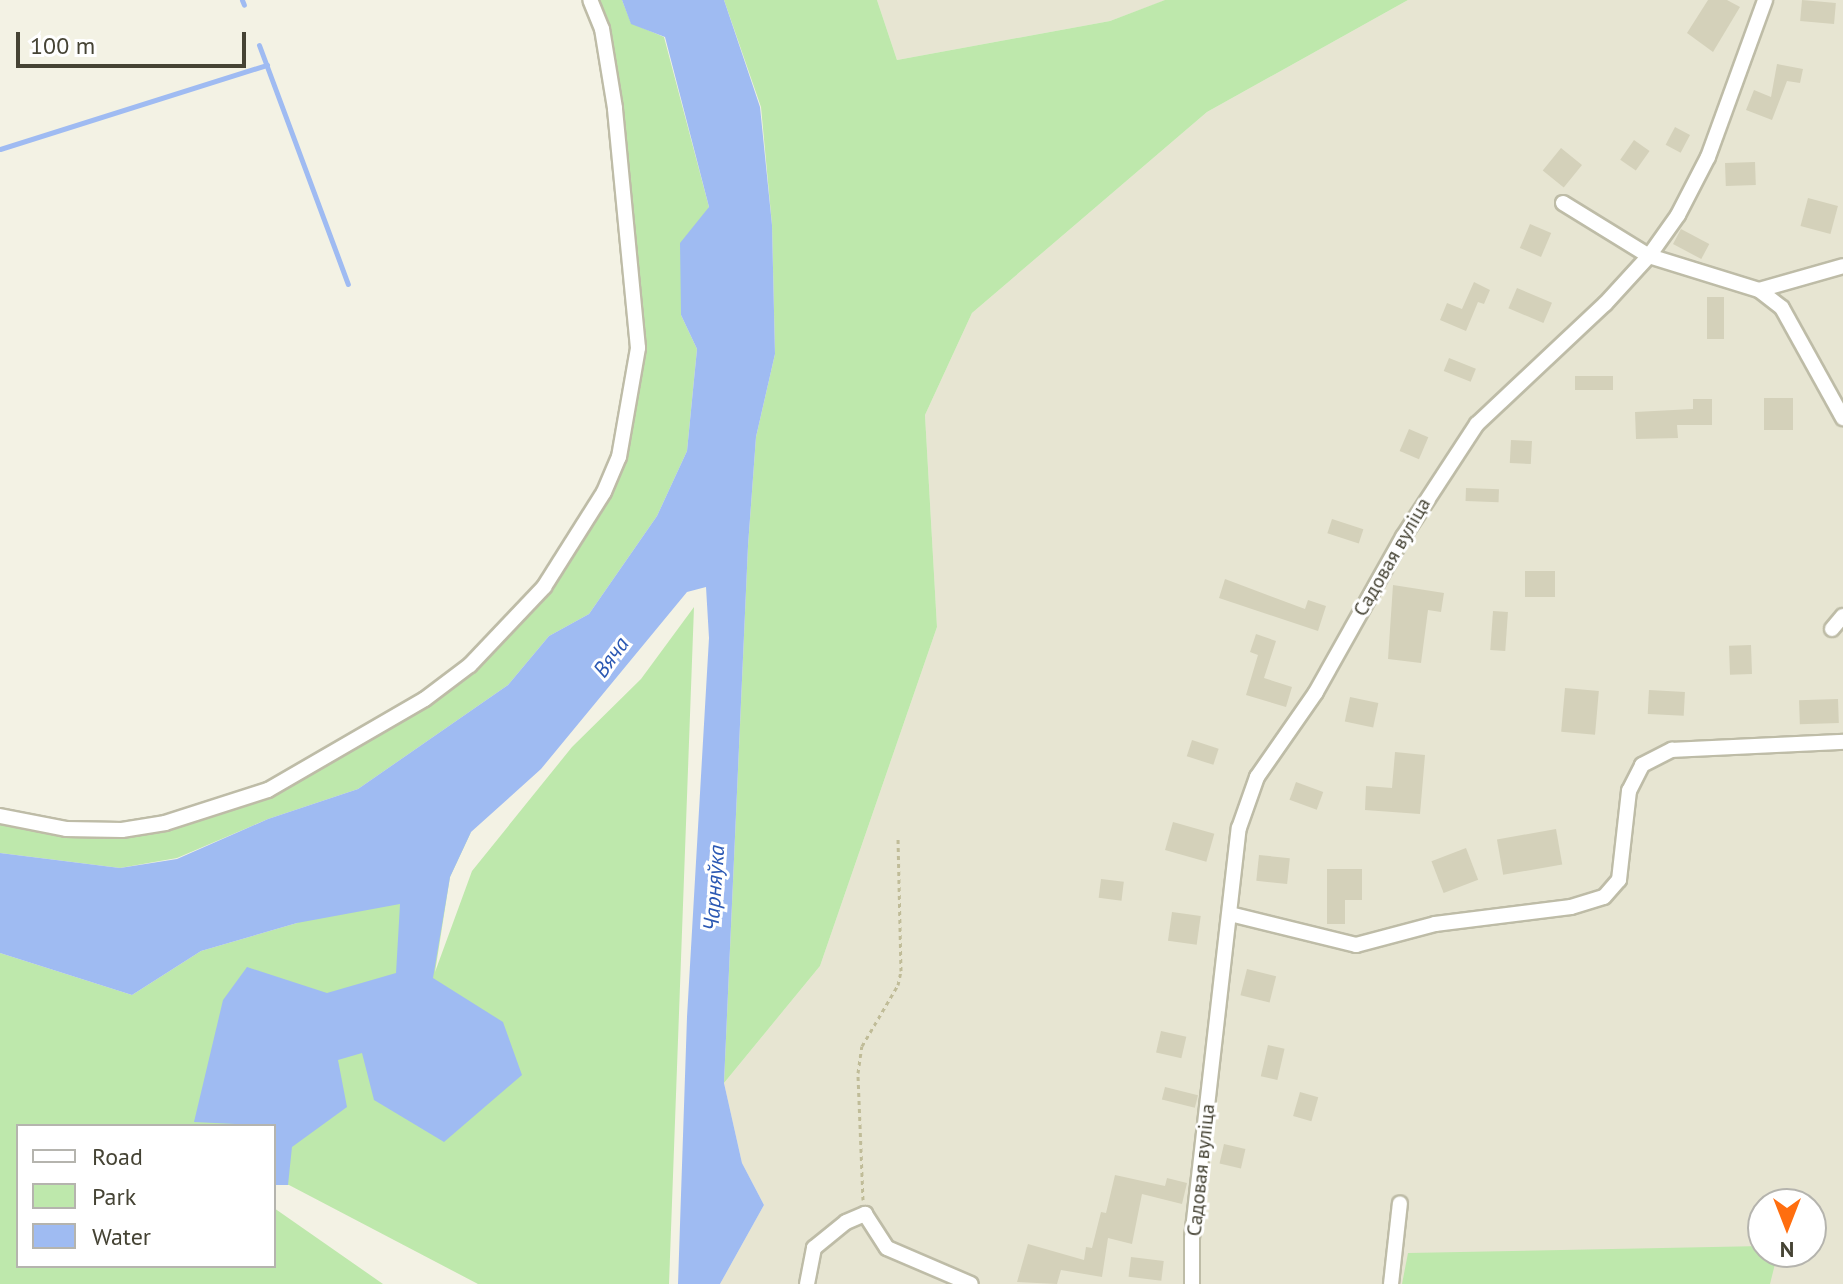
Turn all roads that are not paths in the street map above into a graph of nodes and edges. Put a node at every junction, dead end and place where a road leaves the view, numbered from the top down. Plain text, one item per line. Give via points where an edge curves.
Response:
1 (590, 0) edge
2 (1765, 0) edge
3 (1563, 203) dead end
4 (1649, 256) junction
5 (1843, 266) edge
6 (1759, 290) junction
7 (1843, 418) edge
8 (1843, 616) edge
9 (1832, 629) dead end
10 (1843, 742) edge
11 (0, 816) edge
12 (1230, 914) junction
13 (1400, 1203) dead end
14 (807, 1284) edge
15 (971, 1284) edge
16 (1192, 1284) edge
17 (1391, 1284) edge

1 - 11 street via 602,29 615,108 638,348 619,457 604,492 544,587 459,674 268,790 165,823 122,830 66,829
2 - 4 street, Садовая вуліца via 1708,157
3 - 4 street
4 - 6 street
4 - 12 street, Садовая вуліца via 1477,424 1444,468 1316,692 1257,777 1239,828
5 - 6 street
6 - 7 street via 1782,308
8 - 9 street
10 - 12 street via 1672,750 1642,765 1629,791 1619,880 1604,897 1571,907 1435,924 1356,945
12 - 16 street, Садовая вуліца via 1192,1238
13 - 17 street
14 - 15 street via 814,1248 865,1214 887,1248

